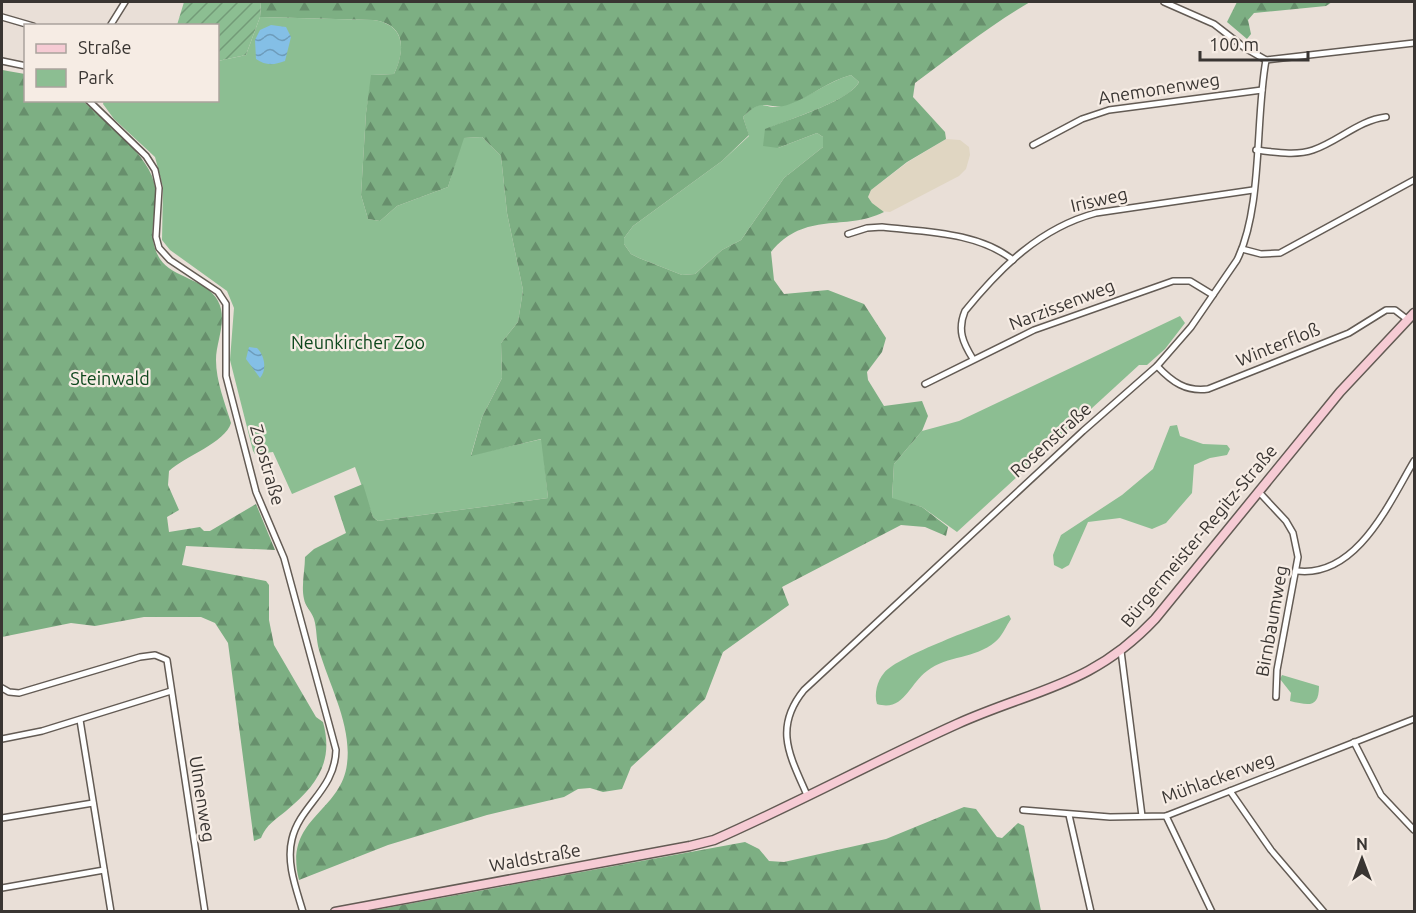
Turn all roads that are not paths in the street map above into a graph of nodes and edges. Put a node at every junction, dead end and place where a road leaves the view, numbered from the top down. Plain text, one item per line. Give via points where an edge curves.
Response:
1 (125, 2) edge
2 (1164, 2) edge
3 (2, 17) edge
4 (26, 24) edge
5 (111, 24) edge
6 (1414, 44) edge
7 (1266, 60) junction
8 (2, 61) edge
9 (24, 66) edge
10 (1262, 90) junction
11 (90, 102) edge
12 (1386, 117) dead end
13 (1033, 145) dead end
14 (1256, 150) junction
15 (1414, 180) edge
16 (1253, 190) junction
17 (848, 234) dead end
18 (1242, 249) junction
19 (1012, 260) junction
20 (1213, 295) junction
21 (1414, 313) edge
22 (1408, 320) junction
23 (973, 359) junction
24 (1157, 366) junction
25 (925, 384) dead end
26 (1414, 461) edge
27 (1259, 492) junction
28 (1297, 571) junction
29 (1121, 651) junction
30 (2, 688) edge
31 (171, 691) junction
32 (1276, 697) dead end
33 (1414, 719) edge
34 (80, 720) junction
35 (2, 739) edge
36 (1354, 742) junction
37 (1230, 791) junction
38 (807, 795) junction
39 (93, 803) junction
40 (1023, 810) dead end
41 (1069, 814) junction
42 (1142, 816) junction
43 (1166, 816) junction
44 (2, 818) edge
45 (739, 829) joint
46 (1414, 831) edge
47 (104, 870) junction
48 (2, 888) edge
49 (111, 912) edge
50 (205, 912) edge
51 (303, 912) edge
52 (335, 912) edge
53 (1091, 912) edge
54 (1212, 912) edge
55 (1324, 912) edge

1 - 5 street
2 - 7 street via 1214,24
3 - 4 street
6 - 7 street
7 - 10 street, Rosenstraße
8 - 9 street
10 - 13 street, Anemonenweg via 1109,110 1082,119
10 - 14 street, Rosenstraße
11 - 51 street, Zoostraße via 146,156 155,170 159,188 159,248 218,292 226,304 226,376 256,492 284,558 336,750 332,775 292,839 291,869
12 - 14 street via 1368,121 1314,150
14 - 16 street, Rosenstraße
15 - 18 street via 1280,253
16 - 18 street, Rosenstraße
16 - 19 street, Irisweg via 1086,215 1043,234
17 - 19 street via 882,227 972,240 994,246
18 - 20 street, Rosenstraße
19 - 23 street, Irisweg via 962,319 962,336
20 - 23 street, Narzissenweg via 1190,281 1173,281 1034,330
20 - 24 street, Rosenstraße
21 - 22 street, Bürgermeister-Regitz-Straße
22 - 24 street, Winterfloß via 1395,310 1386,310 1349,333 1208,389 1182,386
22 - 27 street, Bürgermeister-Regitz-Straße via 1340,393
23 - 25 street, Narzissenweg
24 - 38 street, Rosenstraße via 804,690 790,711 786,729 790,757
26 - 28 street via 1390,505 1353,551 1330,567
27 - 28 street, Birnbaumweg via 1293,533
27 - 29 street, Bürgermeister-Regitz-Straße via 1155,619
28 - 32 street, Birnbaumweg via 1277,670
29 - 38 street, Bürgermeister-Regitz-Straße via 1063,684 959,723
29 - 42 street
30 - 31 street, Ulmenweg via 19,693 155,655 166,660
31 - 34 street
31 - 50 street, Ulmenweg
33 - 36 street, Mühlackerweg
34 - 35 street
34 - 39 street
36 - 37 street, Mühlackerweg
36 - 46 street via 1381,795
37 - 43 street, Mühlackerweg
37 - 55 street via 1271,850
38 - 45 street, Bürgermeister-Regitz-Straße
39 - 44 street
39 - 47 street
40 - 41 street, Mühlackerweg
41 - 42 street, Mühlackerweg
41 - 53 street
42 - 43 street, Mühlackerweg
43 - 54 street
45 - 52 street, Waldstraße via 690,846
47 - 48 street
47 - 49 street

